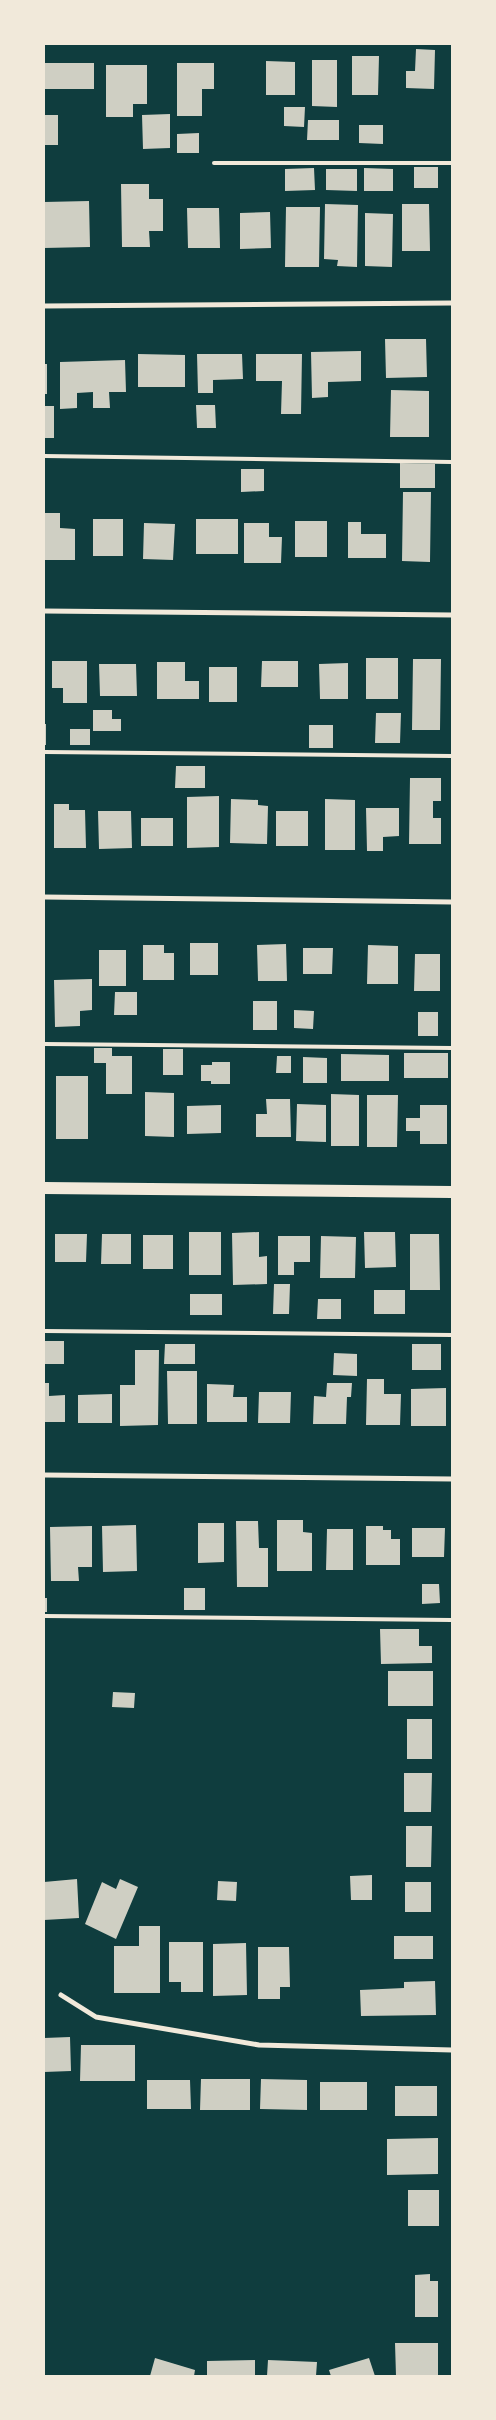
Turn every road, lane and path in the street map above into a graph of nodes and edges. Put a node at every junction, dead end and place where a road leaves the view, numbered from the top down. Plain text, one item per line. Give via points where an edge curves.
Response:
1 (214, 163) dead end
2 (452, 163) edge
3 (452, 303) edge
4 (44, 306) edge
5 (44, 456) edge
6 (452, 462) edge
7 (44, 611) edge
8 (452, 615) edge
9 (44, 752) edge
10 (452, 756) edge
11 (44, 897) edge
12 (452, 902) edge
13 (44, 1044) edge
14 (452, 1048) edge
15 (44, 1188) edge
16 (452, 1192) edge
17 (44, 1331) edge
18 (452, 1335) edge
19 (44, 1475) edge
20 (452, 1479) edge
21 (44, 1616) edge
22 (452, 1620) edge
23 (61, 1995) dead end
24 (452, 2050) edge

1 - 2 lane
3 - 4 street
5 - 6 lane
7 - 8 street
9 - 10 lane
11 - 12 street
13 - 14 lane
15 - 16 main road
17 - 18 lane
19 - 20 street
21 - 22 lane
23 - 24 street via 96,2017 259,2045

